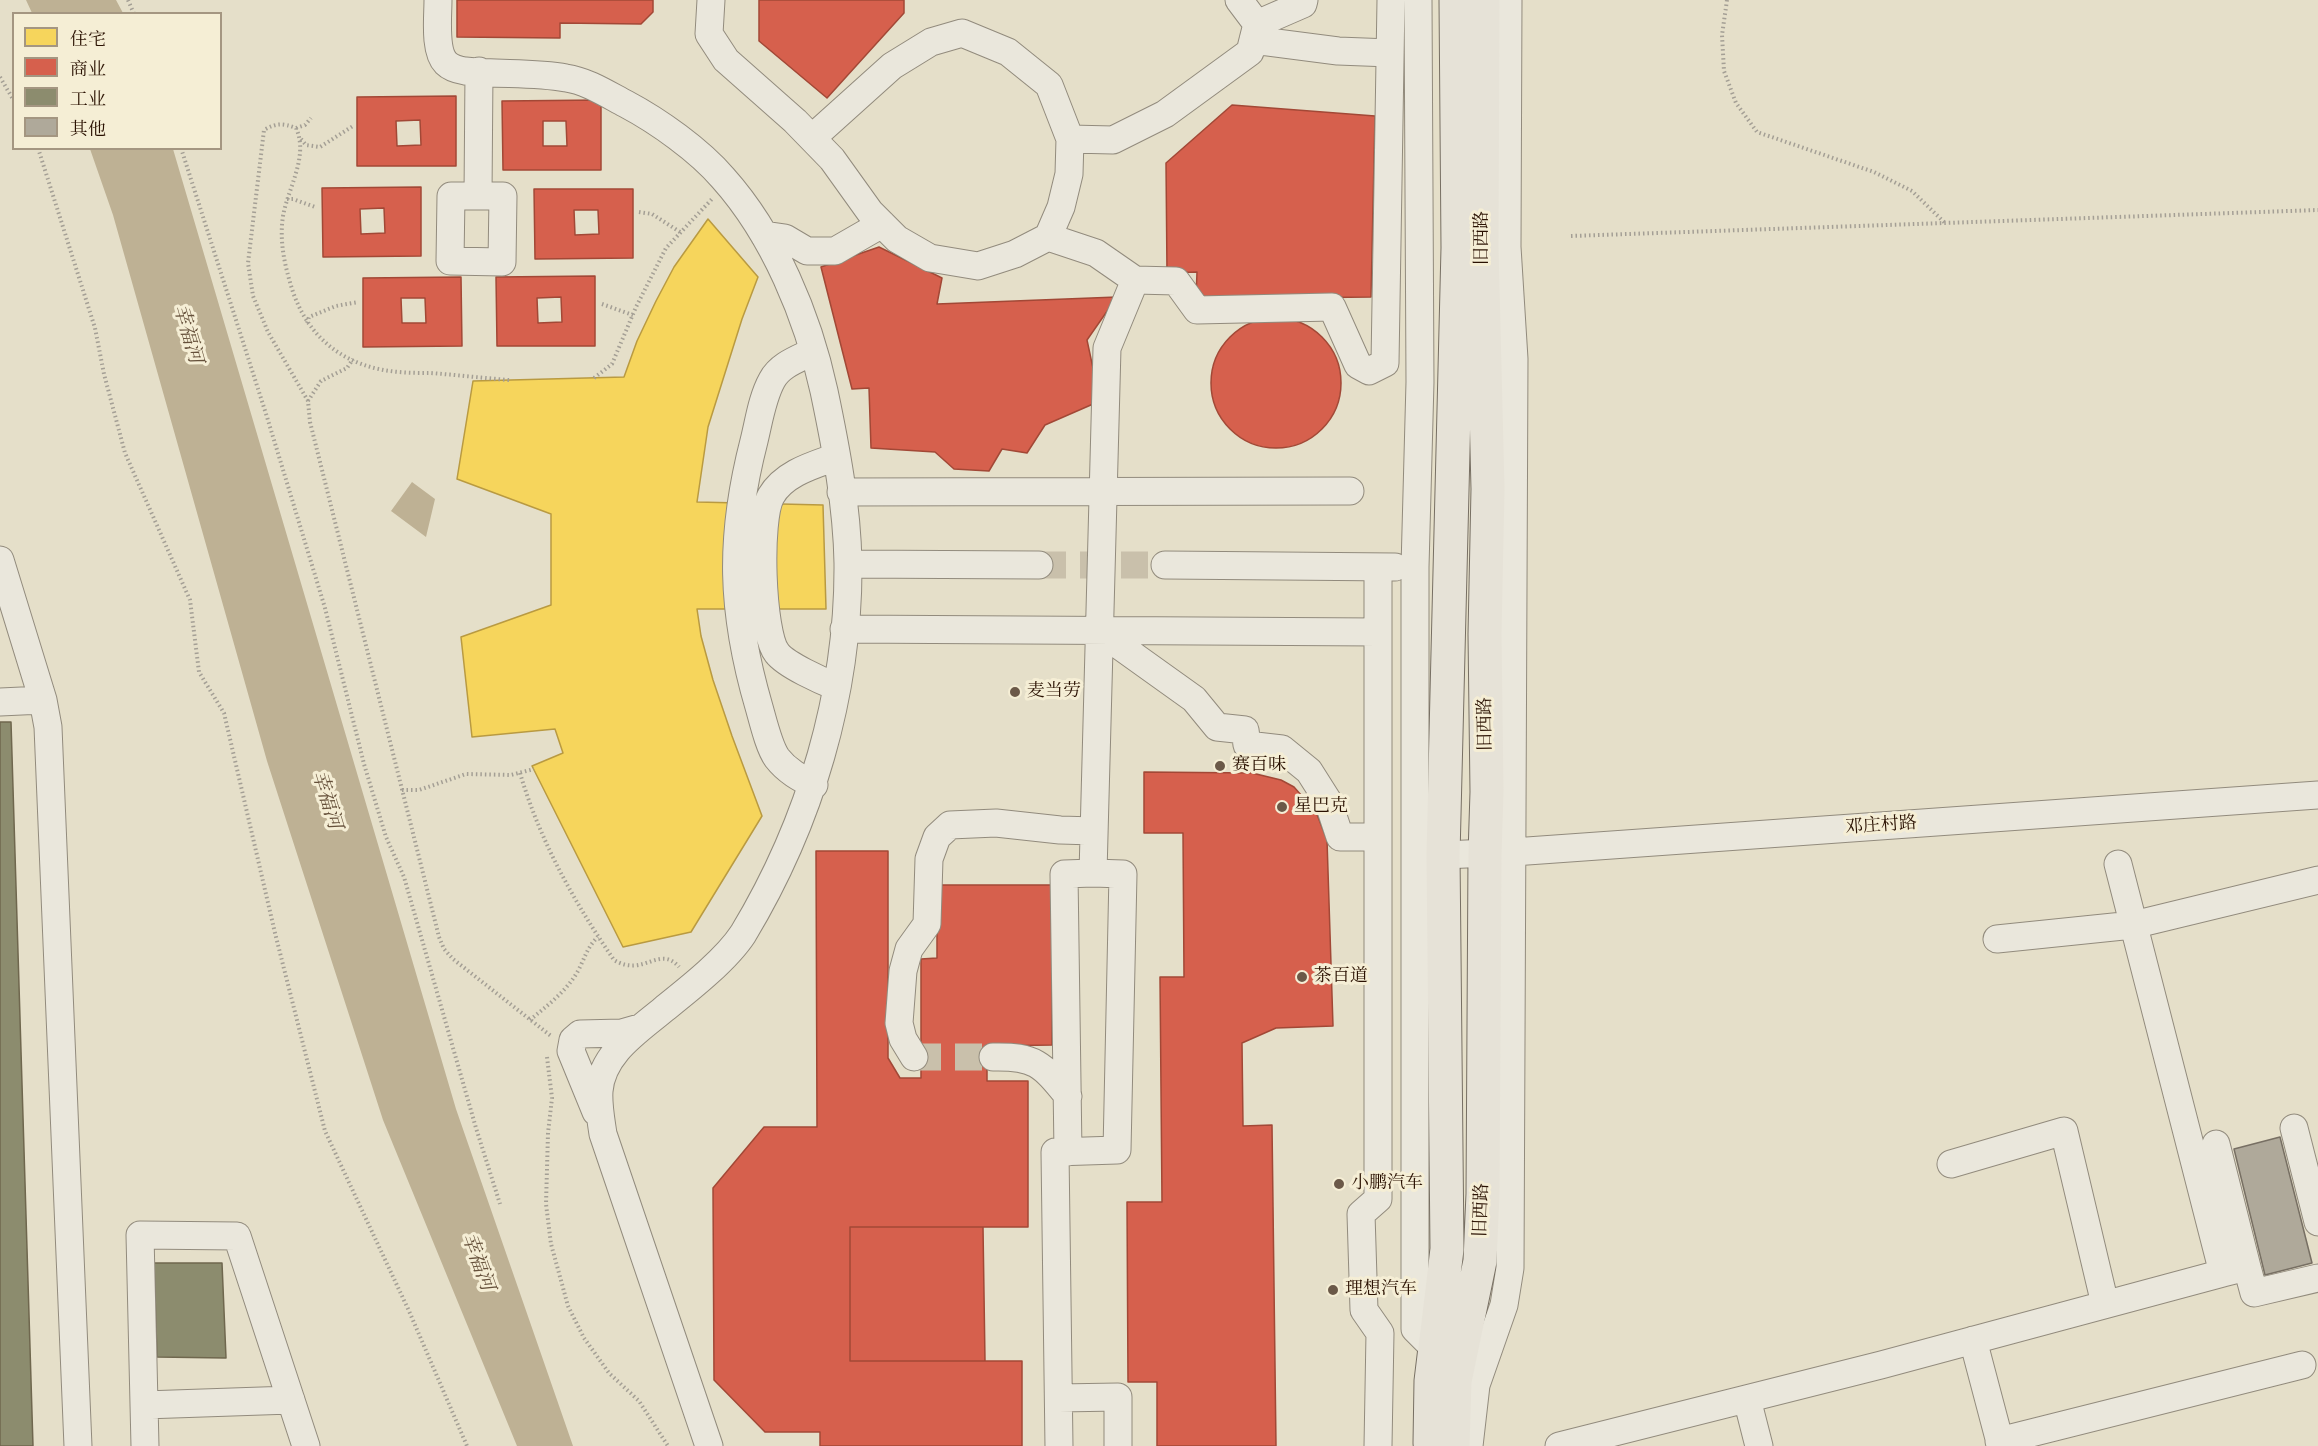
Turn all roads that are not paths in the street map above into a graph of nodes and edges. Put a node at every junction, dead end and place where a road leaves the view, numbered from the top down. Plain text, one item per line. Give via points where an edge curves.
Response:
1 (438, 0) edge
2 (711, 0) edge
3 (1239, 0) edge
4 (1304, 0) edge
5 (1390, 0) edge
6 (1418, 0) edge
7 (1456, 0) edge
8 (1483, 0) edge
9 (1508, 0) edge
10 (1255, 32) junction
11 (1390, 53) junction
12 (479, 71) junction
13 (812, 138) junction
14 (1070, 139) junction
15 (478, 196) dead end
16 (882, 224) junction
17 (764, 235) junction
18 (1048, 237) junction
19 (1135, 280) junction
20 (813, 352) junction
21 (836, 457) junction
22 (1350, 491) dead end
23 (841, 492) junction
24 (1103, 492) junction
25 (0, 560) edge
26 (848, 564) junction
27 (1039, 565) tunnel mouth
28 (1165, 565) tunnel mouth
29 (1378, 567) junction
30 (1415, 567) junction
31 (1450, 567) junction
32 (844, 629) junction
33 (1099, 631) junction
34 (1378, 632) junction
35 (837, 687) junction
36 (43, 700) junction
37 (0, 702) edge
38 (814, 785) junction
39 (2318, 795) edge
40 (1094, 831) junction
41 (1378, 837) junction
42 (1499, 853) junction
43 (1443, 855) junction
44 (2118, 864) dead end
45 (1093, 873) junction
46 (2318, 880) edge
47 (2133, 925) junction
48 (1997, 939) dead end
49 (636, 1029) junction
50 (914, 1057) dead end
51 (993, 1057) tunnel mouth
52 (1068, 1096) junction
53 (602, 1123) junction
54 (2294, 1128) dead end
55 (2216, 1144) dead end
56 (1068, 1152) junction
57 (1951, 1164) dead end
58 (2318, 1222) edge
59 (2235, 1270) junction
60 (2318, 1278) edge
61 (2105, 1304) junction
62 (1973, 1340) junction
63 (1435, 1349) junction
64 (2302, 1365) dead end
65 (1059, 1398) junction
66 (1747, 1398) junction
67 (291, 1400) junction
68 (144, 1405) junction
69 (2000, 1444) edge
70 (78, 1446) edge
71 (145, 1446) edge
72 (306, 1446) edge
73 (709, 1446) edge
74 (1059, 1446) edge
75 (1118, 1446) edge
76 (1378, 1446) edge
77 (1430, 1446) edge
78 (1453, 1446) edge
79 (1469, 1446) edge
80 (1559, 1446) edge
81 (1759, 1446) edge

1 - 12 street via 438,51 444,62 453,68
2 - 13 street via 709,34 726,60
3 - 10 street
4 - 10 street
5 - 11 street
6 - 30 street via 1420,382
7 - 31 main road, 旧西路 via 1458,248
8 - 42 main road, 旧西路 via 1487,792
9 - 42 street via 1507,247 1514,359
10 - 11 street via 1338,51
10 - 14 street via 1250,52 1165,114 1113,140
11 - 19 street via 1386,363 1369,371 1358,366 1332,307 1197,310 1176,281
12 - 15 street
12 - 17 street via 571,78 644,113 722,176
13 - 14 street via 892,66 931,42 962,33 1008,52 1049,85
13 - 16 street
14 - 18 street via 1069,174
16 - 17 street via 835,250 807,251 785,238
16 - 18 street via 897,239 930,258 978,266 1015,254
17 - 20 street via 777,256
18 - 19 street via 1096,253
19 - 24 street via 1107,348
20 - 21 street
20 - 38 street via 784,366 772,379 765,400 741,500 736,600 742,641 776,756 793,774
21 - 23 street
21 - 35 street via 786,479 770,496 765,520 764,576 767,631 777,654
22 - 24 street
23 - 24 street
23 - 26 street
24 - 33 street
25 - 36 street
26 - 27 street
26 - 32 street
28 - 29 street
29 - 30 street
29 - 34 street
30 - 31 street
30 - 63 street via 1416,1329
31 - 43 main road, 旧西路
32 - 33 street
32 - 35 street
33 - 34 street
33 - 40 street
33 - 41 street via 1194,699 1217,727 1245,730 1247,745 1282,749 1310,771 1328,801 1340,837
34 - 41 street
35 - 38 street
36 - 37 street
36 - 70 street via 48,727
38 - 49 street via 764,897 740,939 693,985
39 - 42 street, 邓庄村路
40 - 45 street
40 - 50 street via 996,822 950,825 937,837 929,859 927,924 909,949 903,971 899,1023
41 - 76 street via 1378,1199 1361,1214 1364,1310 1380,1333
42 - 43 street, 邓庄村路
42 - 78 main road, 旧西路 via 1482,1240 1472,1309 1455,1381
42 - 79 street via 1510,1268 1504,1305 1476,1385
43 - 63 main road, 旧西路 via 1447,1249
44 - 47 street
45 - 52 street via 1064,874
45 - 56 street via 1123,874 1117,1150
46 - 47 street
47 - 48 street
47 - 59 street
49 - 53 street via 616,1051 599,1087
49 - 53 street via 580,1034 561,1044
51 - 52 street via 1016,1056 1036,1062
52 - 56 street
53 - 73 street
54 - 58 street
55 - 59 street
56 - 65 street via 1055,1152
57 - 61 street via 2064,1131
59 - 60 street via 2254,1293
59 - 61 street
61 - 62 street
62 - 66 street
62 - 69 street
63 - 77 main road, 旧西路
64 - 69 street
65 - 74 street
65 - 75 street via 1118,1397
66 - 80 street
66 - 81 street
67 - 68 street
67 - 68 street via 237,1236 140,1235
67 - 72 street
68 - 71 street

